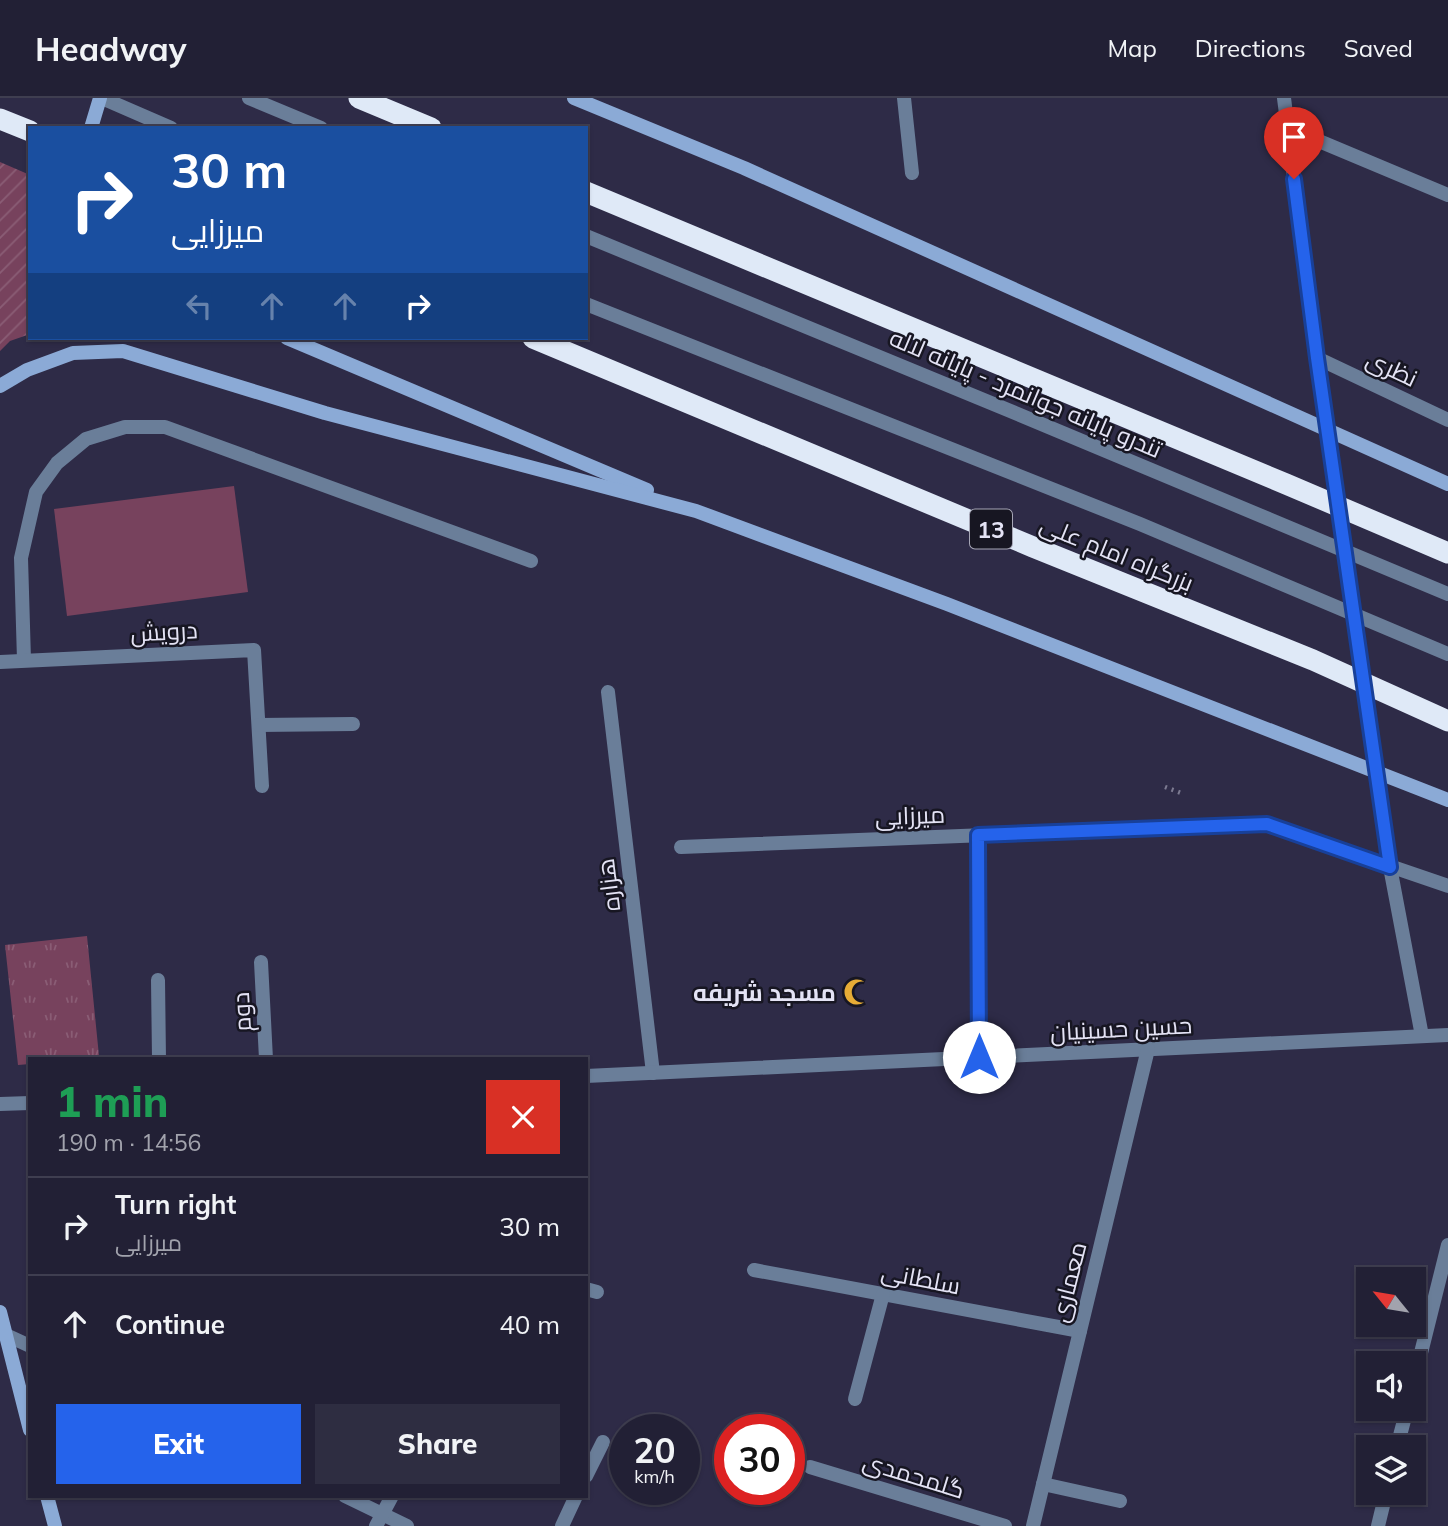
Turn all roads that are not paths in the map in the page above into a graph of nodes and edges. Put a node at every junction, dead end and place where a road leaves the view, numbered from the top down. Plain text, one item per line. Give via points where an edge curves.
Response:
1 (101, 98) edge
2 (248, 98) edge
3 (359, 98) edge
4 (575, 98) edge
5 (904, 98) edge
6 (1284, 98) edge
7 (0, 119) edge
8 (92, 126) edge
9 (166, 126) edge
10 (316, 126) edge
11 (426, 126) edge
12 (1288, 128) junction
13 (28, 130) edge
14 (912, 173) dead end
15 (588, 193) edge
16 (1448, 195) edge
17 (588, 237) edge
18 (588, 305) edge
19 (292, 340) edge
20 (538, 340) edge
21 (1317, 358) junction
22 (0, 386) edge
23 (1448, 420) edge
24 (1448, 484) edge
25 (696, 511) junction
26 (1448, 553) edge
27 (531, 561) dead end
28 (1448, 594) edge
29 (1448, 654) edge
30 (24, 660) junction
31 (0, 662) edge
32 (608, 692) dead end
33 (1448, 721) edge
34 (259, 724) junction
35 (353, 724) dead end
36 (262, 786) dead end
37 (1448, 800) edge
38 (978, 835) junction
39 (681, 847) dead end
40 (1390, 867) junction
41 (1448, 886) edge
42 (261, 962) dead end
43 (158, 980) dead end
44 (1448, 1035) edge
45 (1422, 1036) junction
46 (1148, 1049) junction
47 (159, 1057) edge
48 (266, 1057) edge
49 (979, 1057) junction
50 (653, 1073) junction
51 (588, 1076) edge
52 (28, 1103) edge
53 (0, 1104) edge
54 (1448, 1245) edge
55 (754, 1270) dead end
56 (883, 1294) junction
57 (0, 1312) edge
58 (1080, 1331) junction
59 (5, 1334) junction
60 (28, 1345) edge
61 (1422, 1351) edge
62 (855, 1399) dead end
63 (28, 1422) edge
64 (603, 1442) dead end
65 (810, 1467) dead end
66 (588, 1472) edge
67 (1043, 1484) junction
68 (48, 1498) edge
69 (348, 1498) edge
70 (391, 1498) edge
71 (575, 1498) edge
72 (1120, 1501) dead end
73 (1383, 1505) edge
74 (380, 1520) edge
75 (55, 1526) edge
76 (407, 1526) edge
77 (562, 1526) edge
78 (1005, 1526) edge
79 (1033, 1526) edge
80 (1378, 1526) edge

1 - 8 main road
1 - 9 street
2 - 10 street
3 - 11 highway
4 - 24 main road via 744,168
5 - 14 street
6 - 12 street
7 - 13 highway
12 - 16 street
12 - 21 street
15 - 26 highway
17 - 28 street, تندرو پایانه جوانمرد - پایانه لاله
18 - 29 street via 1140,524
19 - 25 main road
20 - 33 highway, بزرگراه امام علی / 13 via 1313,660
21 - 23 street, نظری
21 - 40 street, bridge
22 - 25 main road via 73,353 123,351 325,412
25 - 37 main road
27 - 30 street via 165,427 125,427 86,439 57,463 36,492 21,558
30 - 31 street, درویش
30 - 34 street, درویش via 254,650
32 - 50 street, هزاره
34 - 35 street
34 - 36 street, درویش
38 - 39 street, میرزایی
38 - 40 street, میرزایی via 1267,824
38 - 49 street
40 - 41 street
40 - 45 street
42 - 48 street, دوم
43 - 47 street
44 - 45 street, حسین حسینیان
45 - 46 street, حسین حسینیان
46 - 49 street, حسین حسینیان
46 - 58 street, معماری
49 - 50 street, حسین حسینیان
50 - 51 street, حسین حسینیان
52 - 53 street
54 - 61 street
55 - 56 street, سلطانی
56 - 58 street, سلطانی
56 - 62 street
57 - 59 main road
58 - 67 street, معماری
59 - 60 street
59 - 63 main road
64 - 66 street
65 - 78 street, گلمحمدی
67 - 72 street
67 - 79 street, معماری
68 - 75 main road
69 - 74 street
70 - 74 street
71 - 77 street
73 - 80 street
74 - 76 street

